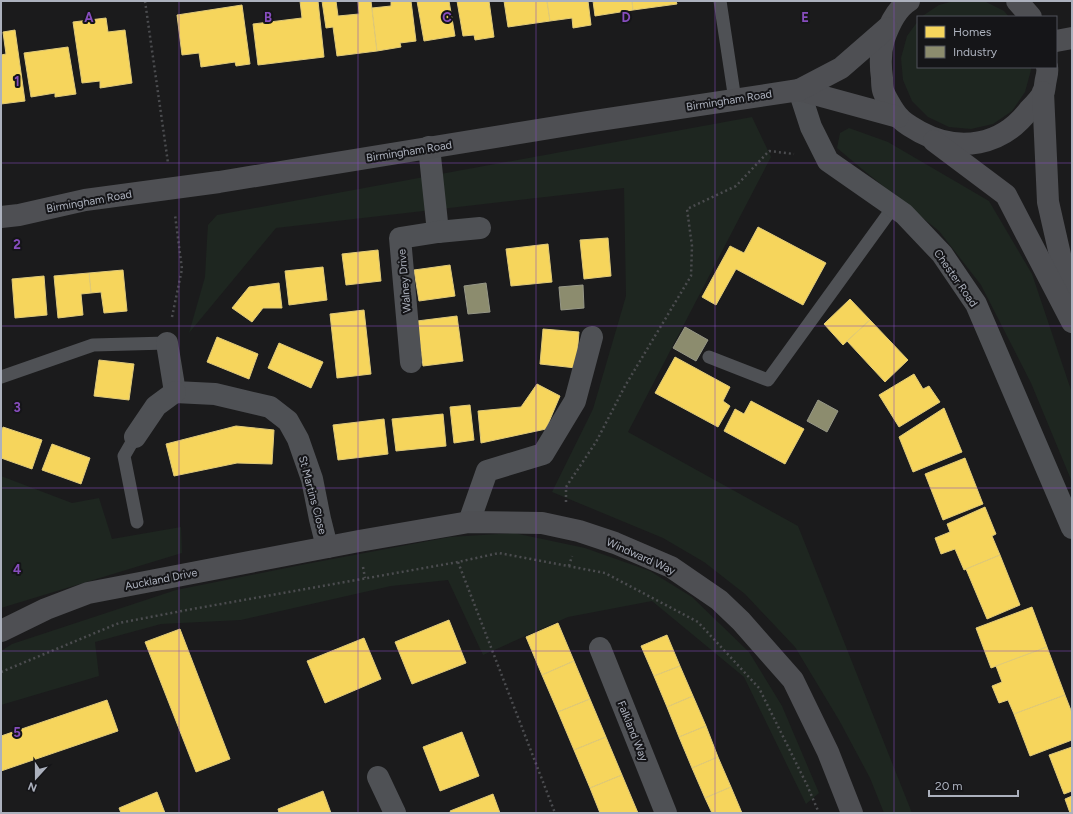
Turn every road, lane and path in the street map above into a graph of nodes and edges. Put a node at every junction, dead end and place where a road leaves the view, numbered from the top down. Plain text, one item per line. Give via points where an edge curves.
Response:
1 (720, 1) edge
2 (1017, 1) edge
3 (898, 11) edge
4 (1030, 16) edge
5 (1072, 38) edge
6 (1057, 41) edge
7 (1047, 68) edge
8 (799, 90) junction
9 (1043, 92) junction
10 (735, 100) junction
11 (898, 117) junction
12 (930, 137) junction
13 (429, 147) junction
14 (822, 148) junction
15 (894, 206) junction
16 (7, 218) edge
17 (480, 228) dead end
18 (438, 232) junction
19 (1072, 321) edge
20 (592, 337) dead end
21 (167, 342) joint
22 (709, 357) dead end
23 (411, 362) dead end
24 (1, 377) edge
25 (175, 392) junction
26 (135, 437) joint
27 (566, 503) dead end
28 (137, 522) dead end
29 (469, 522) junction
30 (1072, 528) edge
31 (327, 547) junction
32 (458, 562) junction
33 (1, 631) edge
34 (600, 648) dead end
35 (1, 672) edge
36 (378, 777) dead end
37 (846, 811) edge
38 (395, 813) edge
39 (555, 813) edge
40 (666, 813) edge
41 (819, 813) edge

1 - 10 lane
2 - 4 main road
3 - 8 main road, Birmingham Road via 841,68
3 - 11 main road via 881,47 880,62 883,90
5 - 6 main road
7 - 9 main road
8 - 10 main road, Birmingham Road
8 - 11 main road, Birmingham Road
8 - 14 street, Chester Road
9 - 12 main road via 1021,120 995,138 967,144
9 - 19 main road via 1048,202
10 - 13 main road, Birmingham Road
11 - 12 main road
12 - 19 main road via 1006,195
13 - 16 main road, Birmingham Road via 219,182 85,200
13 - 18 street
14 - 15 street, Chester Road via 828,161
14 - 27 path via 792,155 769,151 736,186 687,209 692,246 691,276 625,386 596,442 566,487
15 - 22 lane via 768,380
15 - 30 street, Chester Road via 942,254 976,304
17 - 18 street, Walney Drive
18 - 23 street, Walney Drive via 400,238
20 - 29 street via 575,401 543,454 486,472
21 - 24 lane via 93,345
21 - 25 street
25 - 26 street via 156,406
25 - 31 street, St Martins Close via 215,394 270,407 288,421 298,439 312,480
26 - 28 lane via 124,456
29 - 31 main road, Windward Way
29 - 37 main road, Windward Way via 542,523 579,531 671,567 719,600 793,680 828,752
31 - 33 main road, Auckland Drive via 88,593 46,609
32 - 35 path via 119,623
32 - 39 path
32 - 41 path via 499,553 606,573 698,622 759,688
34 - 40 street, Falkland Way
36 - 38 street

